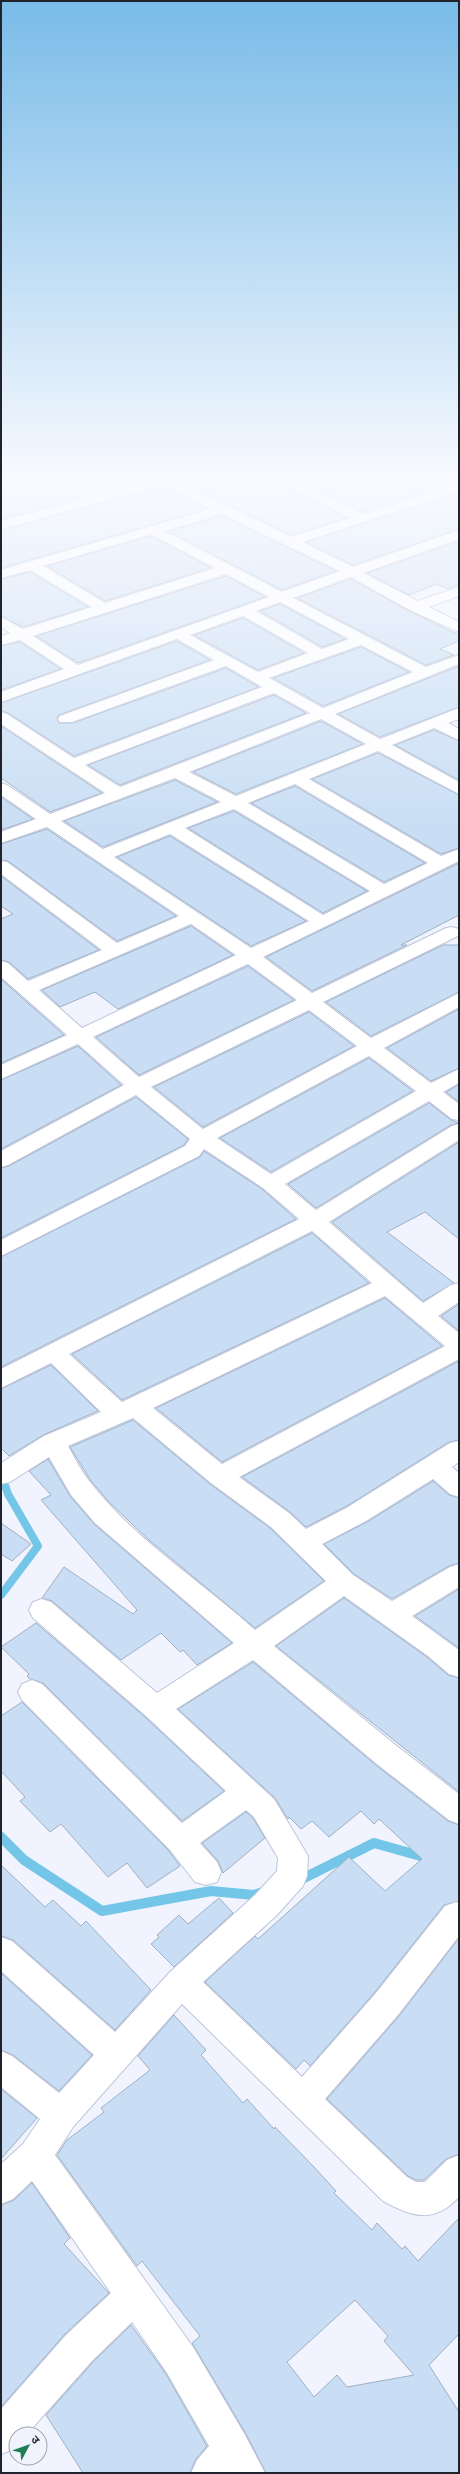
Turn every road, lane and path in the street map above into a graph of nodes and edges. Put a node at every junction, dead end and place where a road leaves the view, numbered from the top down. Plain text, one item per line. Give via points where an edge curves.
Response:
1 (85, 597) edge
2 (140, 597) edge
3 (283, 597) edge
4 (284, 597) edge
5 (398, 597) edge
6 (441, 597) edge
7 (415, 607) junction
8 (104, 609) junction
9 (246, 611) junction
10 (1, 621) edge
11 (459, 628) edge
12 (21, 635) junction
13 (180, 635) junction
14 (362, 639) junction
15 (1, 642) edge
16 (320, 654) junction
17 (459, 659) edge
18 (226, 661) junction
19 (77, 671) junction
20 (424, 672) junction
21 (258, 677) junction
22 (275, 687) junction
23 (1, 697) edge
24 (320, 712) junction
25 (459, 713) edge
26 (1, 717) edge
27 (66, 719) dead end
28 (436, 723) junction
29 (459, 735) edge
30 (380, 745) junction
31 (73, 764) junction
32 (176, 772) junction
33 (298, 779) junction
34 (1, 788) edge
35 (459, 789) edge
36 (117, 793) junction
37 (236, 803) junction
38 (50, 819) junction
39 (172, 828) junction
40 (1, 838) edge
41 (459, 854) edge
42 (103, 855) junction
43 (442, 862) junction
44 (1, 866) edge
45 (384, 892) junction
46 (193, 917) junction
47 (322, 922) junction
48 (457, 932) edge
49 (114, 950) junction
50 (250, 956) junction
51 (1, 967) edge
52 (26, 989) junction
53 (459, 999) edge
54 (313, 1002) junction
55 (78, 1035) junction
56 (370, 1046) junction
57 (1, 1073) edge
58 (459, 1075) edge
59 (136, 1086) junction
60 (431, 1091) junction
61 (459, 1114) edge
62 (459, 1131) edge
63 (202, 1138) junction
64 (1, 1160) edge
65 (271, 1184) junction
66 (314, 1220) junction
67 (1, 1249) edge
68 (388, 1285) junction
69 (459, 1291) edge
70 (422, 1315) junction
71 (459, 1345) edge
72 (459, 1349) edge
73 (53, 1352) junction
74 (1, 1379) edge
75 (127, 1410) junction
76 (53, 1442) junction
77 (459, 1450) edge
78 (434, 1466) junction
79 (10, 1469) edge
80 (220, 1476) junction
81 (459, 1487) edge
82 (303, 1542) junction
83 (459, 1574) edge
84 (344, 1582) junction
85 (42, 1610) dead end
86 (390, 1616) junction
87 (253, 1644) junction
88 (459, 1666) edge
89 (32, 1692) dead end
90 (156, 1708) junction
91 (246, 1793) junction
92 (459, 1811) edge
93 (180, 1841) junction
94 (206, 1872) dead end
95 (456, 1916) dead end
96 (1, 1951) edge
97 (181, 1982) junction
98 (116, 2054) junction
99 (1, 2067) edge
100 (303, 2100) junction
101 (61, 2115) junction
102 (35, 2156) junction
103 (459, 2172) edge
104 (1, 2187) edge
105 (135, 2295) junction
106 (1, 2436) edge
107 (229, 2465) edge

1 - 8 street
2 - 8 street
3 - 9 street
4 - 14 street
5 - 7 street
6 - 7 street
7 - 11 street
8 - 12 street
9 - 13 street
9 - 16 street
10 - 12 street
12 - 15 street
12 - 19 street
13 - 18 street
13 - 19 street
14 - 16 street
14 - 20 street
16 - 21 street
17 - 20 street
18 - 21 street
18 - 27 street
19 - 23 street
20 - 24 street
21 - 22 street
22 - 24 street
22 - 31 street
24 - 30 street
24 - 32 street
25 - 28 street
26 - 31 street
28 - 29 street
28 - 30 street
30 - 33 street
30 - 35 street
31 - 36 street
32 - 36 street
32 - 37 street
33 - 37 street
33 - 43 street
34 - 38 street
36 - 38 street
37 - 39 street
37 - 45 street
38 - 40 street
38 - 42 street
39 - 42 street
39 - 47 street
41 - 43 street
42 - 46 street
43 - 45 street
44 - 49 street
45 - 47 street
46 - 49 street
46 - 50 street
47 - 50 street
48 - 54 street
49 - 52 street
50 - 54 street
50 - 55 street
51 - 52 street
52 - 55 street
53 - 56 street
54 - 56 street
54 - 59 street
55 - 57 street
55 - 59 street
56 - 60 street
56 - 63 street
58 - 60 street
59 - 63 street
59 - 64 street
60 - 61 street
60 - 65 street
62 - 66 street
63 - 65 street
63 - 67 street via 192,1151
65 - 66 street
66 - 68 street
66 - 73 street
68 - 70 street
68 - 75 street
69 - 70 street
70 - 71 street
72 - 80 street
73 - 74 street
73 - 75 street
75 - 76 street
75 - 80 street
76 - 79 street
76 - 87 street via 80,1488 104,1516
77 - 78 street
78 - 81 street
78 - 82 street via 357,1514
80 - 82 street via 280,1520
82 - 84 street
83 - 86 street
84 - 86 street
84 - 87 street
85 - 90 street
86 - 88 street via 438,1648
87 - 90 street
87 - 92 street
89 - 93 street
90 - 91 street
91 - 93 street
91 - 97 street via 264,1808 293,1856 292,1876
93 - 94 street
95 - 100 street via 387,2004
96 - 98 street
97 - 98 street
97 - 100 street
98 - 101 street
99 - 101 street
100 - 103 street via 395,2189 408,2197 425,2200 438,2196
101 - 102 street
102 - 104 street
102 - 105 street
105 - 106 street via 79,2348
105 - 107 street via 180,2360

